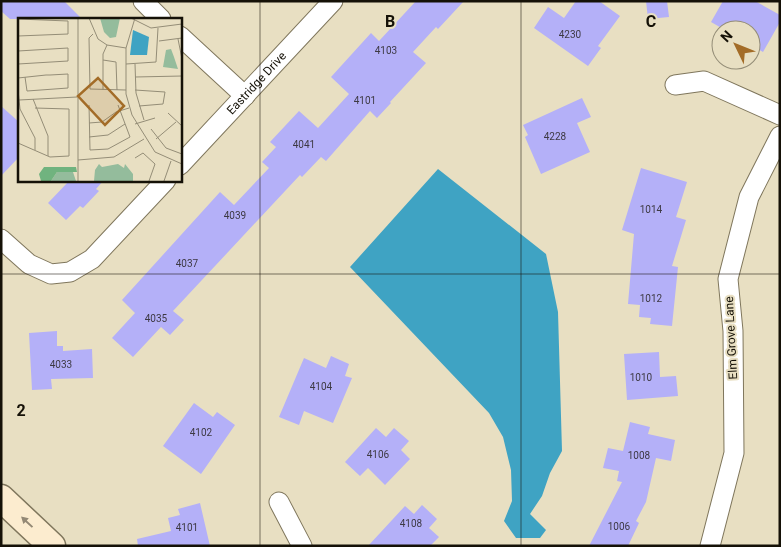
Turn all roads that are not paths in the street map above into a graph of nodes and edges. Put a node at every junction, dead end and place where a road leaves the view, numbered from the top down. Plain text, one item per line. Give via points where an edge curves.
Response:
1 (142, 1) edge
2 (333, 1) edge
3 (160, 18) edge
4 (181, 37) edge
5 (675, 85) dead end
6 (245, 96) junction
7 (780, 116) edge
8 (780, 136) edge
9 (181, 164) edge
10 (165, 181) edge
11 (1, 239) edge
12 (1, 498) edge
13 (279, 502) dead end
14 (52, 546) edge
15 (302, 546) edge
16 (710, 546) edge

1 - 3 street
2 - 6 street, Eastridge Drive
4 - 6 street
5 - 7 street via 704,81
6 - 9 street, Eastridge Drive
8 - 16 street, Elm Grove Lane via 749,197 728,279 734,453
10 - 11 street via 92,259 70,272 51,274 29,264
14 -> 12 main road
13 - 15 street

